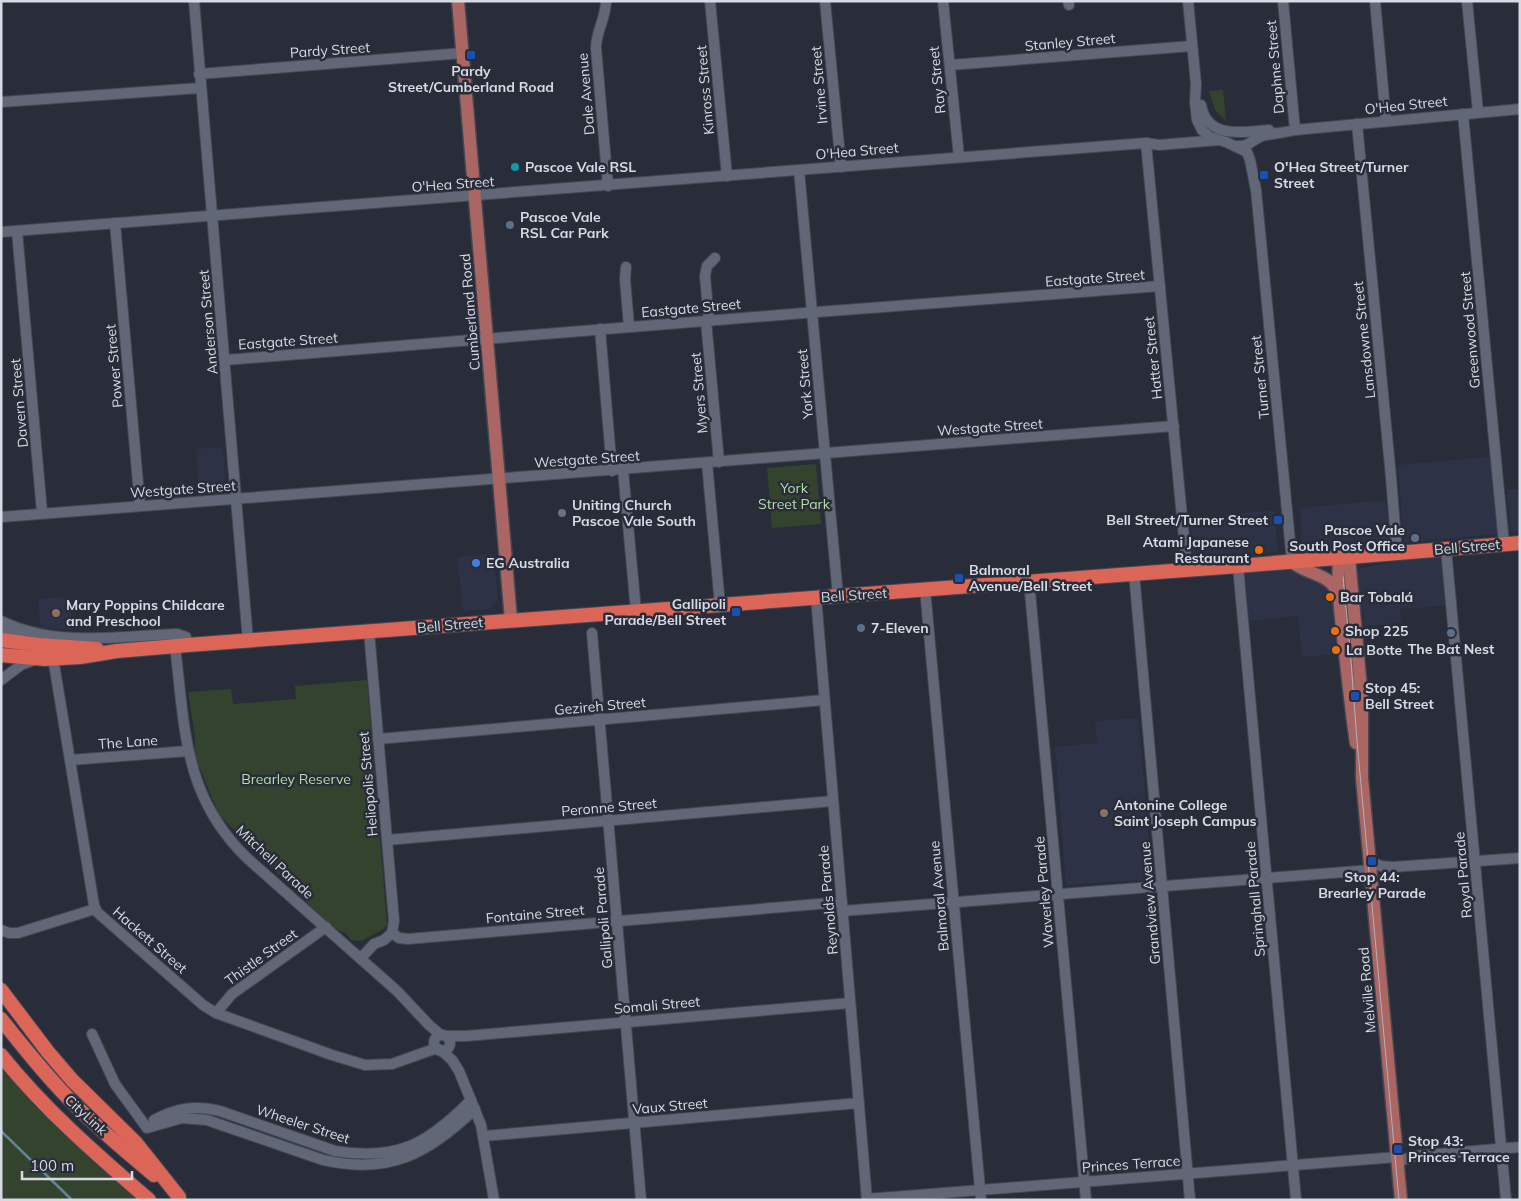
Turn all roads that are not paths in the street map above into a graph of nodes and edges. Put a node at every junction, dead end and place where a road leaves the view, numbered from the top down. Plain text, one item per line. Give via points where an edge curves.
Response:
1 (194, 1) edge
2 (458, 1) edge
3 (606, 1) edge
4 (710, 1) edge
5 (825, 1) edge
6 (943, 1) edge
7 (1188, 1) edge
8 (1283, 1) edge
9 (1375, 1) edge
10 (1467, 1) edge
11 (1192, 46) junction
12 (463, 54) junction
13 (950, 65) junction
14 (199, 74) junction
15 (1196, 84) junction
16 (200, 88) junction
17 (1, 102) edge
18 (1520, 109) edge
19 (1478, 112) junction
20 (1463, 114) junction
21 (1386, 121) junction
22 (1357, 124) junction
23 (1202, 130) junction
24 (1295, 130) junction
25 (1236, 133) junction
26 (1220, 135) junction
27 (1146, 143) junction
28 (1250, 144) junction
29 (1236, 146) junction
30 (959, 156) junction
31 (840, 167) junction
32 (800, 170) junction
33 (726, 176) junction
34 (608, 186) junction
35 (1256, 190) junction
36 (476, 196) junction
37 (212, 216) junction
38 (114, 223) junction
39 (17, 231) junction
40 (1, 232) edge
41 (715, 258) dead end
42 (626, 267) dead end
43 (1160, 286) junction
44 (812, 313) junction
45 (708, 321) junction
46 (629, 327) junction
47 (600, 330) junction
48 (488, 339) junction
49 (225, 360) junction
50 (1174, 426) junction
51 (824, 454) junction
52 (719, 462) junction
53 (707, 463) junction
54 (618, 470) junction
55 (500, 479) junction
56 (237, 499) junction
57 (140, 506) junction
58 (42, 512) junction
59 (1, 516) edge
60 (1520, 543) edge
61 (1504, 544) junction
62 (1446, 548) junction
63 (1397, 553) junction
64 (1344, 558) junction
65 (1292, 562) junction
66 (1238, 566) junction
67 (1187, 569) junction
68 (1134, 573) junction
69 (1030, 581) junction
70 (925, 589) junction
71 (838, 596) junction
72 (1339, 597) junction
73 (816, 598) junction
74 (720, 605) junction
75 (636, 611) junction
76 (511, 620) junction
77 (1, 622) edge
78 (1, 631) edge
79 (369, 632) junction
80 (592, 633) dead end
81 (1, 640) edge
82 (248, 640) junction
83 (182, 646) junction
84 (117, 651) junction
85 (38, 652) junction
86 (1, 656) edge
87 (53, 658) junction
88 (1, 680) edge
89 (824, 700) junction
90 (600, 720) junction
91 (378, 738) junction
92 (188, 751) junction
93 (70, 760) junction
94 (1362, 778) junction
95 (833, 801) junction
96 (608, 820) junction
97 (387, 840) junction
98 (1520, 858) edge
99 (1475, 861) junction
100 (1371, 870) junction
101 (1267, 878) junction
102 (1162, 886) junction
103 (1058, 894) junction
104 (954, 902) junction
105 (842, 907) junction
106 (95, 909) junction
107 (1, 921) edge
108 (617, 921) junction
109 (326, 927) junction
110 (38, 928) junction
111 (1, 930) edge
112 (392, 933) junction
113 (361, 958) junction
114 (1, 990) edge
115 (850, 1003) junction
116 (216, 1013) junction
117 (1, 1019) edge
118 (626, 1022) junction
119 (92, 1034) dead end
120 (441, 1042) junction
121 (1, 1055) edge
122 (859, 1103) junction
123 (473, 1105) junction
124 (635, 1123) junction
125 (484, 1136) junction
126 (1520, 1147) edge
127 (1501, 1148) junction
128 (1397, 1157) junction
129 (1293, 1165) junction
130 (1188, 1174) junction
131 (1084, 1182) junction
132 (980, 1195) edge
133 (181, 1198) edge
134 (867, 1199) edge
135 (149, 1200) edge
136 (494, 1200) edge
137 (641, 1200) edge
138 (1086, 1200) edge
139 (1190, 1200) edge
140 (1296, 1200) edge
141 (1400, 1200) edge
142 (1506, 1200) edge

1 - 14 street, Anderson Street
2 - 12 main road, Cumberland Road
3 - 34 street, Dale Avenue via 605,18 596,48
4 - 33 street, Kinross Street
5 - 31 street, Irvine Street
6 - 13 street, Ray Street
7 - 11 street
8 - 24 street, Daphne Street
9 - 21 street
10 - 19 street
11 - 13 street, Stanley Street
11 - 15 street
12 - 14 street, Pardy Street
12 - 36 main road, Cumberland Road
13 - 30 street, Ray Street
14 - 16 street, Anderson Street
15 - 23 street via 1196,113
15 - 26 street via 1204,116
16 - 17 street
16 - 37 street, Anderson Street
18 - 19 street, O'Hea Street
19 - 20 street, O'Hea Street
20 - 21 street, O'Hea Street
20 - 61 street, Greenwood Street
21 - 22 street, O'Hea Street
22 - 24 street, O'Hea Street
22 - 63 street, Lansdowne Street
23 - 26 street, O'Hea Street via 1209,127
23 - 27 street, O'Hea Street via 1188,137
24 - 25 street, O'Hea Street
24 - 28 street, O'Hea Street via 1264,136
25 - 26 street
25 - 28 street
26 - 27 street, O'Hea Street via 1160,145
26 - 29 street
27 - 30 street, O'Hea Street
27 - 43 street, Hatter Street
28 - 29 street, O'Hea Street
28 - 35 street, Turner Street via 1257,163
29 - 35 street, Turner Street via 1249,156
30 - 31 street, O'Hea Street
31 - 32 street, O'Hea Street
32 - 33 street, O'Hea Street
32 - 44 street, York Street
33 - 34 street, O'Hea Street
34 - 36 street, O'Hea Street
35 - 65 street, Turner Street
36 - 37 street, O'Hea Street
36 - 48 main road, Cumberland Road
37 - 38 street, O'Hea Street
37 - 49 street, Anderson Street
38 - 39 street, O'Hea Street
38 - 57 street, Power Street
39 - 40 street, O'Hea Street
39 - 58 street, Davern Street
41 - 45 street, Myers Street via 707,266 705,276
42 - 46 street
43 - 44 street, Eastgate Street
43 - 50 street, Hatter Street
44 - 45 street, Eastgate Street
44 - 51 street, York Street
45 - 46 street, Eastgate Street
45 - 52 street, Myers Street
46 - 47 street, Eastgate Street
47 - 48 street, Eastgate Street
47 - 54 street
48 - 49 street, Eastgate Street
48 - 55 main road, Cumberland Road
49 - 56 street, Anderson Street
50 - 51 street, Westgate Street
50 - 67 street, Hatter Street
51 - 52 street, Westgate Street
51 - 71 street, York Street
52 - 53 street, Westgate Street
53 - 54 street, Westgate Street
53 - 74 street
54 - 55 street, Westgate Street
54 - 75 street
55 - 56 street, Westgate Street
55 - 76 main road, Cumberland Road
56 - 57 street, Westgate Street
56 - 82 street, Anderson Street
57 - 58 street, Westgate Street
58 - 59 street, Westgate Street
60 - 61 highway, Bell Street
61 - 62 highway, Bell Street
62 - 63 highway, Bell Street
62 - 99 street, Royal Parade
63 - 64 highway, Bell Street
64 - 65 highway, Bell Street
64 - 72 main road, Melville Road
64 - 94 main road, Melville Road via 1362,700
65 - 66 highway, Bell Street
65 - 72 main road via 1327,579
66 - 67 highway, Bell Street
66 - 101 street, Springhall Parade
67 - 68 highway, Bell Street
68 - 69 highway, Bell Street
68 - 102 street, Grandview Avenue
69 - 70 highway, Bell Street
69 - 103 street, Waverley Parade
70 - 71 highway, Bell Street
70 - 104 street, Balmoral Avenue
71 - 73 highway, Bell Street
72 - 94 main road, Melville Road
73 - 74 highway, Bell Street
73 - 89 street, Reynolds Parade
74 - 75 highway, Bell Street
75 - 76 highway, Bell Street
76 - 79 highway, Bell Street
77 - 83 street via 43,635 69,638 177,634 186,637
78 - 85 street
79 - 82 highway, Bell Street
79 - 91 street, Heliopolis Street
80 - 90 street, Gallipoli Parade
81 - 85 highway
82 - 83 highway, Bell Street
83 - 84 highway, Bell Street
83 - 92 street, Mitchell Parade
84 - 85 highway, Bell Street
84 - 87 highway, Bell Street
85 - 86 highway
85 - 87 highway, Bell Street
85 - 88 street
87 - 93 street, Hackett Street
89 - 90 street, Gezireh Street
89 - 95 street, Reynolds Parade
90 - 91 street, Gezireh Street
90 - 96 street, Gallipoli Parade
91 - 97 street, Heliopolis Street
92 - 93 street, The Lane
92 - 109 street, Mitchell Parade via 201,794 227,836 247,858
93 - 106 street, Hackett Street
94 - 100 main road, Melville Road
95 - 96 street, Peronne Street
95 - 105 street, Reynolds Parade
96 - 97 street, Peronne Street
96 - 108 street, Gallipoli Parade
97 - 112 street, Heliopolis Street via 394,921
98 - 99 street, Fontaine Street
99 - 100 street, Fontaine Street via 1393,868 1381,866
99 - 127 street, Royal Parade
100 - 101 street, Fontaine Street
100 - 128 main road, Melville Road
101 - 102 street, Fontaine Street
101 - 129 street, Springhall Parade
102 - 103 street, Fontaine Street
102 - 130 street, Grandview Avenue
103 - 104 street, Fontaine Street
103 - 131 street, Waverley Parade
104 - 105 street, Fontaine Street
104 - 132 street, Balmoral Avenue
105 - 108 street, Fontaine Street
105 - 115 street, Reynolds Parade
106 - 110 street
106 - 116 street, Hackett Street
107 - 110 street via 19,929
108 - 112 street, Fontaine Street via 408,939
108 - 118 street, Gallipoli Parade
109 - 113 street, Mitchell Parade
109 - 116 street, Thistle Street via 232,994
110 - 111 street via 13,933
112 - 113 street via 374,944
113 - 120 street, Mitchell Parade via 409,1002
114 - 133 highway via 72,1080 136,1143
115 - 118 street, Somali Street
115 - 122 street, Reynolds Parade
116 - 120 street, Hackett Street via 356,1063 392,1064 412,1058
117 - 133 highway, CityLink via 84,1114
118 - 120 street, Somali Street via 466,1036
118 - 124 street, Gallipoli Parade
119 - 123 street, Wheeler Street via 115,1084 146,1127 178,1109 206,1108 335,1151 377,1154 400,1150 432,1135
120 - 123 street, Mitchell Parade via 459,1071
121 - 135 highway, CityLink via 75,1136
122 - 124 street, Vaux Street
122 - 134 street, Reynolds Parade
123 - 125 street, Mitchell Parade
124 - 125 street, Vaux Street
124 - 137 street, Gallipoli Parade
125 - 136 street, Mitchell Parade
126 - 127 street, Princes Terrace
127 - 128 street, Princes Terrace
127 - 142 street, Royal Parade
128 - 129 street, Princes Terrace
128 - 141 main road, Melville Road
129 - 130 street, Princes Terrace
129 - 140 street, Springhall Parade
130 - 131 street, Princes Terrace
130 - 139 street, Grandview Avenue
131 - 132 street, Princes Terrace
131 - 138 street, Waverley Parade
132 - 134 street, Princes Terrace

